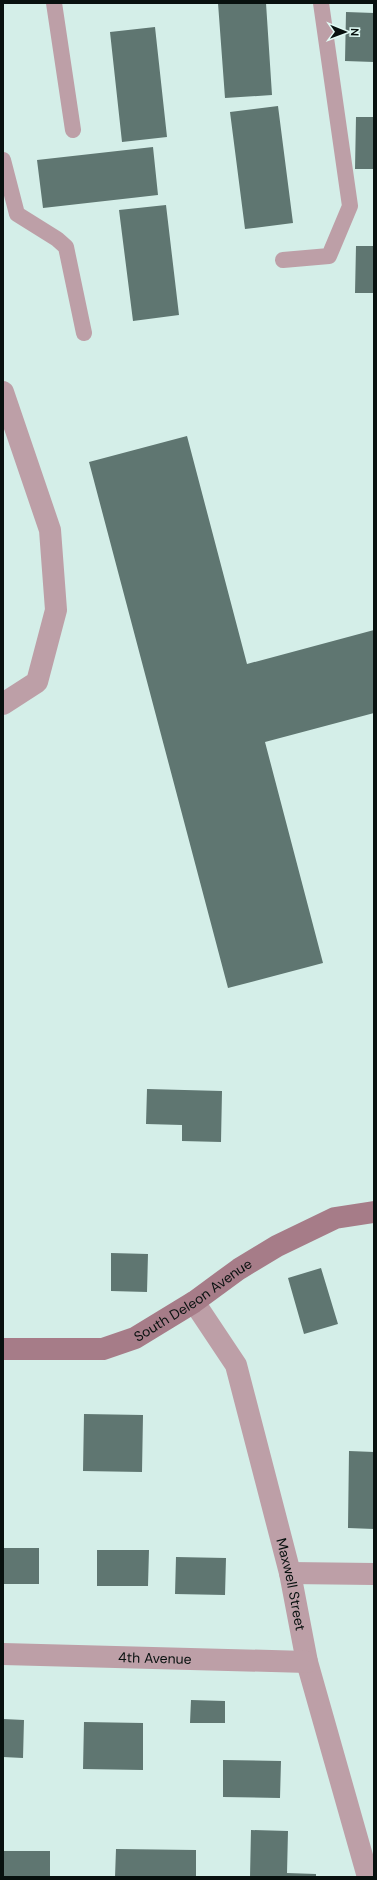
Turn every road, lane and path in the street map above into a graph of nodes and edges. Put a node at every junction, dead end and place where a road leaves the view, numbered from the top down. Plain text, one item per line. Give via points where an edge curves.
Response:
1 (54, 3) edge
2 (321, 3) edge
3 (73, 130) dead end
4 (3, 160) edge
5 (282, 260) dead end
6 (84, 333) dead end
7 (3, 392) edge
8 (3, 704) edge
9 (374, 1212) edge
10 (194, 1302) junction
11 (3, 1349) edge
12 (290, 1573) junction
13 (374, 1574) edge
14 (3, 1654) edge
15 (307, 1662) junction
16 (368, 1877) edge

1 - 3 lane
2 - 5 lane via 350,206 329,256
4 - 6 lane via 17,214 57,239 66,248
7 - 8 street via 50,530 56,610 37,682
9 - 10 street, South Deleon Avenue via 335,1218 277,1246
10 - 11 street, South Deleon Avenue via 135,1338 104,1349
10 - 12 street, Maxwell Street via 236,1365
12 - 13 street
12 - 15 street, Maxwell Street
14 - 15 street, 4th Avenue
15 - 16 street, Maxwell Street

